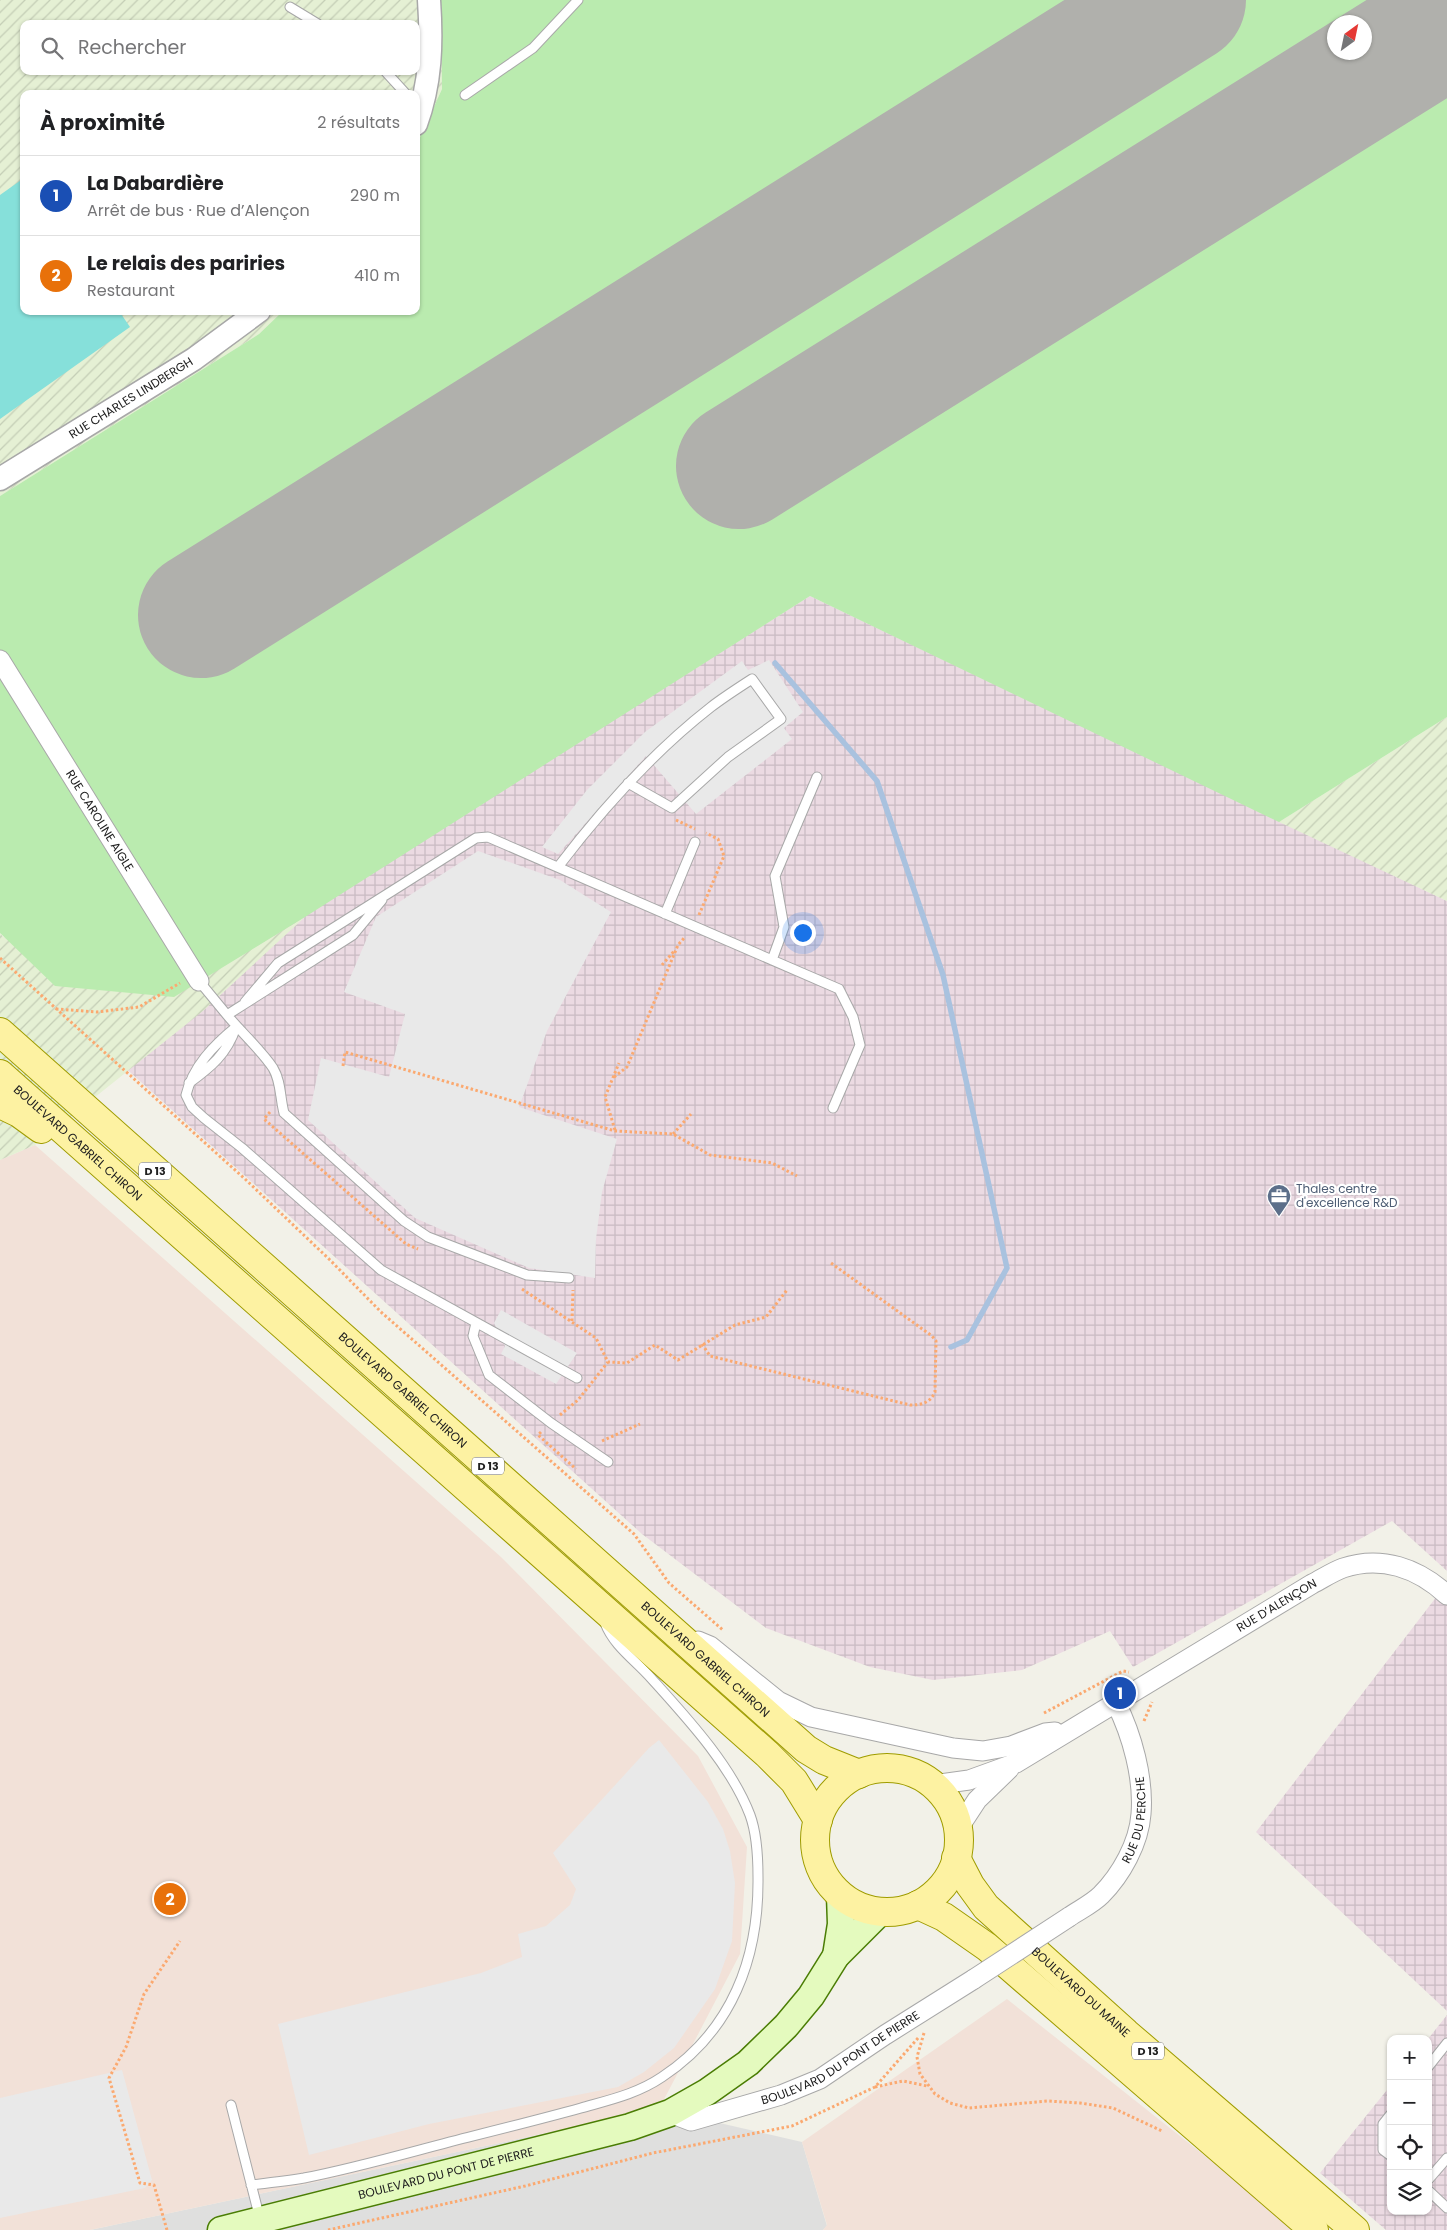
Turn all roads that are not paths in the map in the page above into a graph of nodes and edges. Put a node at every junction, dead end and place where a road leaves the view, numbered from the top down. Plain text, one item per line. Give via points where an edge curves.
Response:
1 (429, 0) edge
2 (578, 0) edge
3 (290, 7) dead end
4 (311, 20) edge
5 (388, 75) edge
6 (401, 90) edge
7 (465, 95) dead end
8 (420, 96) edge
9 (254, 315) edge
10 (0, 479) edge
11 (0, 660) edge
12 (817, 777) dead end
13 (628, 783) junction
14 (695, 842) dead end
15 (558, 867) junction
16 (387, 894) junction
17 (665, 914) junction
18 (772, 960) junction
19 (197, 978) joint
20 (244, 1002) junction
21 (227, 1015) junction
22 (0, 1018) edge
23 (236, 1027) junction
24 (6, 1037) edge
25 (0, 1074) edge
26 (0, 1104) edge
27 (832, 1108) dead end
28 (114, 1175) junction
29 (569, 1278) road end
30 (476, 1323) junction
31 (577, 1378) dead end
32 (608, 1462) dead end
33 (1447, 1594) edge
34 (598, 1604) junction
35 (678, 1634) junction
36 (1116, 1703) junction
37 (1068, 1731) junction
38 (1016, 1763) junction
39 (859, 1774) junction
40 (933, 1785) junction
41 (818, 1820) junction
42 (958, 1829) junction
43 (956, 1858) junction
44 (840, 1895) junction
45 (918, 1905) junction
46 (880, 1912) junction
47 (836, 1956) junction
48 (974, 1979) joint
49 (1447, 2043) edge
50 (1432, 2062) edge
51 (231, 2105) dead end
52 (670, 2113) junction
53 (1387, 2119) edge
54 (1387, 2153) edge
55 (1447, 2158) edge
56 (1432, 2175) edge
57 (251, 2185) junction
58 (1432, 2194) edge
59 (1447, 2208) edge
60 (260, 2219) junction
61 (221, 2230) edge
62 (1314, 2230) edge
63 (1356, 2230) edge

1 - 8 street via 429,76
2 - 7 lane via 533,48
3 - 4 lane
5 - 6 lane
9 - 10 street, RUE CHARLES LINDBERGH via 194,359
11 - 19 street, RUE CAROLINE AIGLE
12 - 18 lane via 775,876 784,927
13 - 13 lane via 672,808 728,757 781,719 752,679 711,706
13 - 15 lane
14 - 17 lane
15 - 16 lane via 488,837 476,838
15 - 17 lane
16 - 20 lane via 278,963
16 - 20 lane via 353,935
17 - 18 lane
18 - 27 lane via 839,988 853,1017 860,1045
19 - 21 lane
20 - 21 lane
21 - 23 lane
22 - 24 main road
23 - 29 lane via 273,1068 280,1086 284,1113 404,1221 428,1237 527,1275
23 - 30 lane via 230,1045 208,1069 189,1083 186,1094 192,1107 381,1270
24 - 35 main road, BOULEVARD GABRIEL CHIRON / D 13
25 - 28 main road, BOULEVARD GABRIEL CHIRON / D 13
26 - 28 main road via 19,1113 78,1157
28 - 34 main road, BOULEVARD GABRIEL CHIRON / D 13
30 - 31 lane
30 - 32 lane via 473,1336 489,1375
33 - 36 street, RUE D’ALENÇON via 1419,1574 1397,1565 1369,1563 1342,1568
34 - 41 main road, BOULEVARD GABRIEL CHIRON / D 13 via 767,1754 794,1782
34 - 57 lane via 611,1637 702,1738 737,1786 750,1816 758,1854 756,1922 750,1954 736,1995 720,2022 696,2050 663,2077 634,2093 304,2178
35 - 37 street via 710,1646 778,1701 811,1717 953,1748 983,1750 1011,1746 1044,1733
35 - 39 main road, BOULEVARD GABRIEL CHIRON / D 13 via 806,1749
36 - 37 street, RUE D’ALENÇON
36 - 48 street, RUE DU PERCHE, bridge via 1139,1772 1142,1815 1135,1842 1113,1882 1099,1897
37 - 38 street, RUE D’ALENÇON
38 - 40 street via 969,1780
38 - 42 street via 977,1800
39 - 40 main road via 878,1768 898,1769 917,1774
39 - 41 main road via 833,1792
40 - 42 main road via 945,1798
41 - 44 main road via 815,1840 818,1861 826,1879
42 - 43 main road
43 - 45 main road via 944,1882
43 - 63 main road, BOULEVARD DU MAINE / D 13 via 986,1907 1126,2033
44 - 46 main road via 859,1906
44 - 47 main road via 841,1924
45 - 46 main road
45 - 62 main road, BOULEVARD DU MAINE / D 13 via 944,1917 987,1947
46 - 47 main road
47 - 52 main road, BOULEVARD DU PONT DE PIERRE via 811,1996 768,2045 707,2092
48 - 52 street, BOULEVARD DU PONT DE PIERRE via 820,2079 780,2096 691,2121
49 - 50 lane
51 - 57 lane
52 - 60 main road, BOULEVARD DU PONT DE PIERRE via 630,2127
53 - 54 lane via 1383,2124 1384,2150
55 - 56 lane
57 - 60 lane
58 - 59 lane
60 - 61 main road, BOULEVARD DU PONT DE PIERRE

